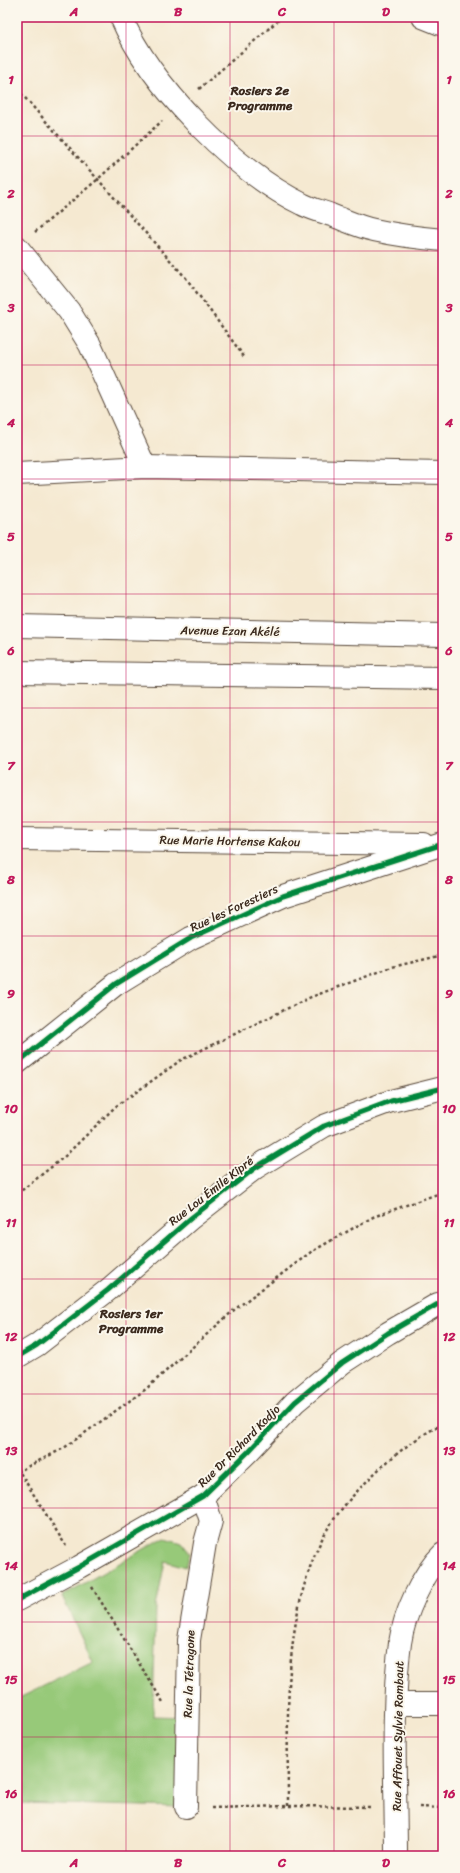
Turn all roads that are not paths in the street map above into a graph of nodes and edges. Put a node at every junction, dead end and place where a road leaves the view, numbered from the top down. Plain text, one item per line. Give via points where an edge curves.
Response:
1 (121, 17) edge
2 (423, 17) edge
3 (443, 25) edge
4 (443, 240) edge
5 (23, 242) edge
6 (145, 467) junction
7 (443, 473) edge
8 (17, 474) edge
9 (17, 626) edge
10 (443, 635) edge
11 (17, 672) edge
12 (443, 678) edge
13 (17, 839) edge
14 (443, 844) edge
15 (17, 1063) edge
16 (443, 1088) edge
17 (443, 1303) edge
18 (17, 1357) edge
19 (203, 1496) junction
20 (443, 1554) edge
21 (17, 1600) edge
22 (396, 1704) junction
23 (443, 1704) edge
24 (186, 1807) dead end
25 (396, 1856) edge

1 - 4 street via 127,32 152,70 180,105 233,158 269,184 302,204 373,230
2 - 3 street
5 - 6 street via 90,345
6 - 7 street
6 - 8 street
9 - 10 street, Avenue Ezan Akélé
11 - 12 street
13 - 14 street, Rue Marie Hortense Kakou
14 - 15 street, Rue les Forestiers via 283,896 191,938 116,984
16 - 18 street, Rue Lou Émile Kipré via 391,1101 324,1126 255,1168 190,1218 108,1290
17 - 19 street, Rue Dr Richard Kodjo via 388,1333 342,1363 295,1402
19 - 21 street, Rue Dr Richard Kodjo
19 - 24 street, Rue la Tétragone via 211,1521 188,1640
20 - 22 street, Rue Affouet Sylvie Rombaut via 435,1562 412,1603 400,1642
22 - 23 street
22 - 25 street, Rue Affouet Sylvie Rombaut

